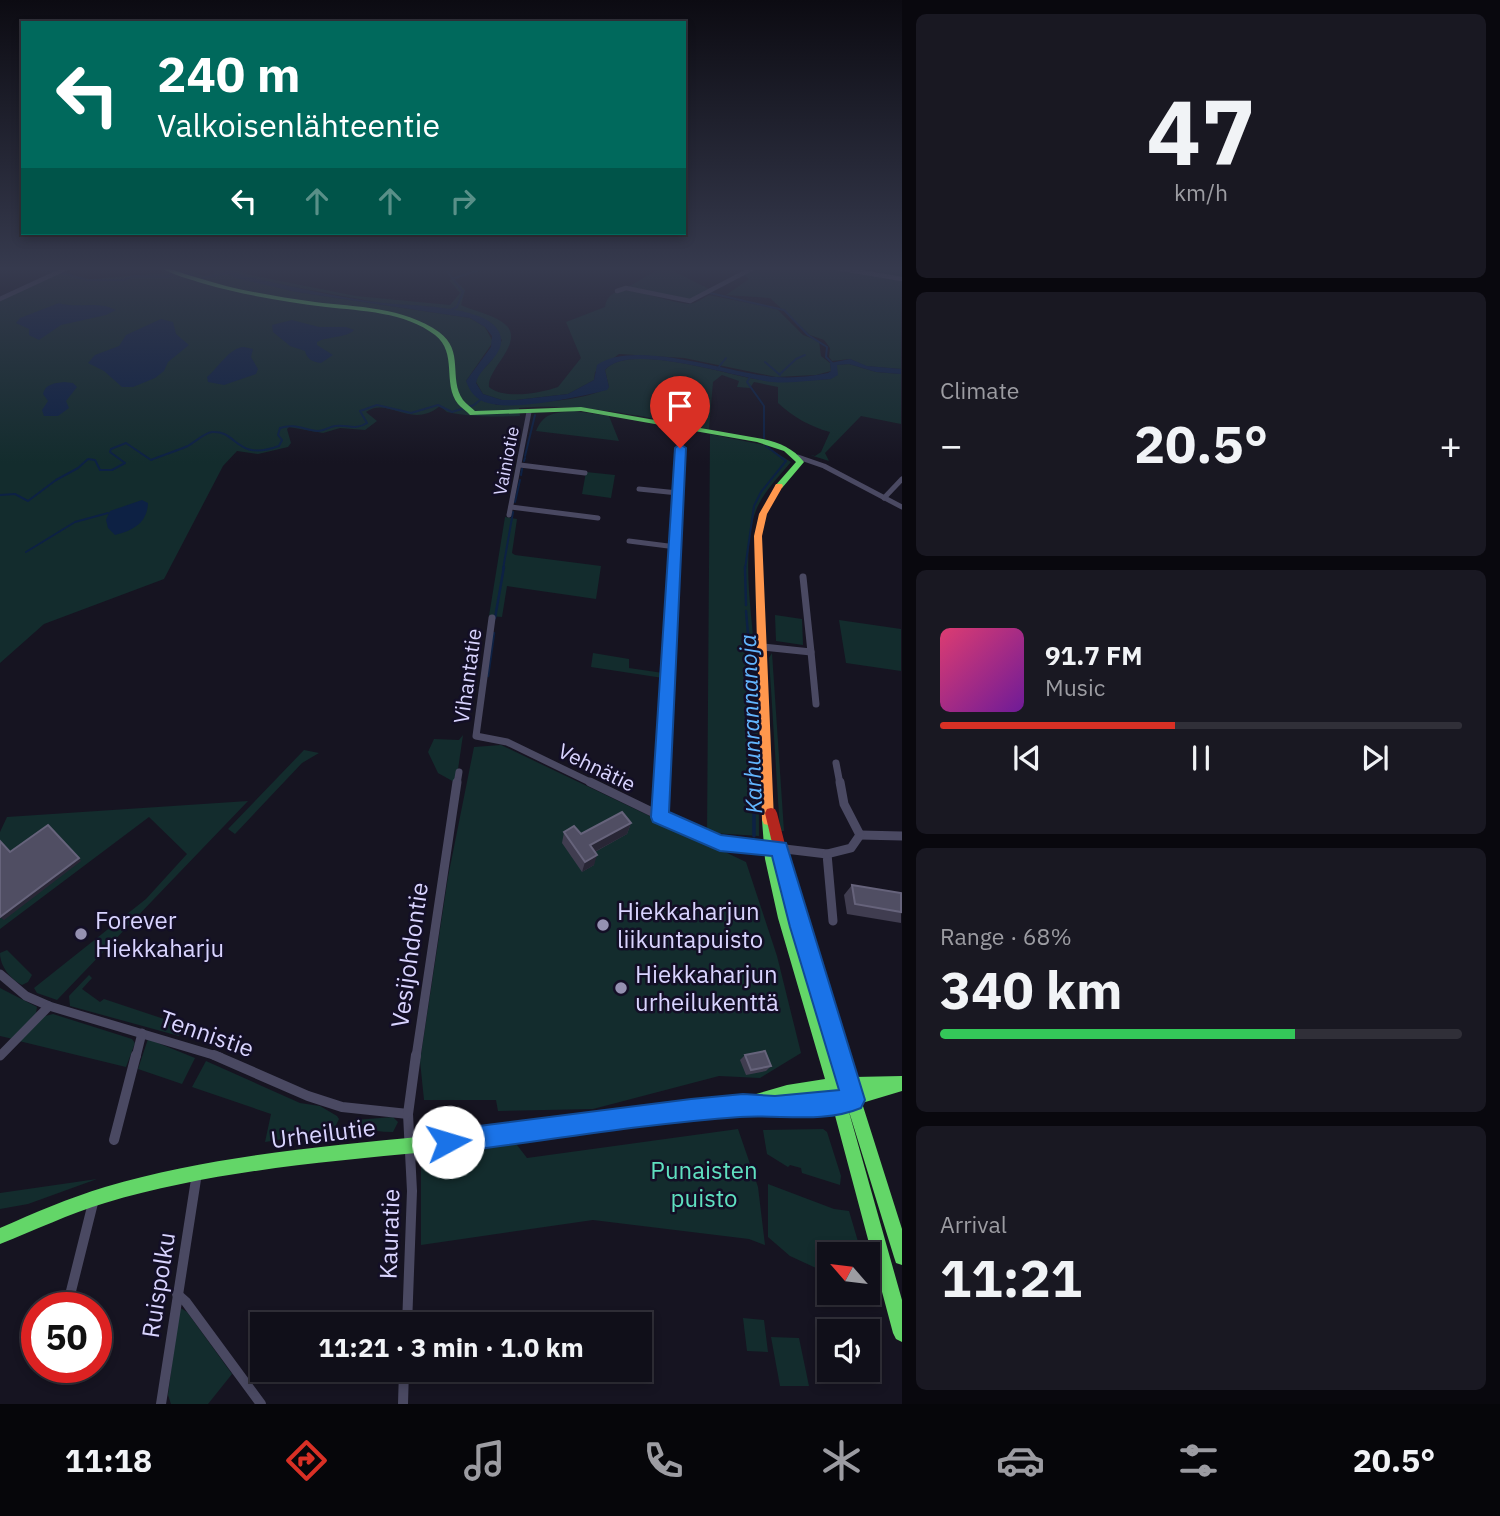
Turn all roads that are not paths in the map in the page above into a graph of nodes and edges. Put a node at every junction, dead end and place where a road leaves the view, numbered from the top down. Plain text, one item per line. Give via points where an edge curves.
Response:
1 (435, 333) edge
2 (529, 412) junction
3 (681, 426) junction
4 (798, 457) junction
5 (520, 465) junction
6 (585, 472) dead end
7 (901, 478) edge
8 (639, 489) dead end
9 (678, 493) junction
10 (884, 498) junction
11 (901, 506) edge
12 (511, 507) junction
13 (509, 515) dead end
14 (598, 519) dead end
15 (629, 541) dead end
16 (676, 547) junction
17 (803, 578) dead end
18 (492, 618) dead end
19 (763, 647) junction
20 (811, 652) junction
21 (816, 704) dead end
22 (479, 738) joint
23 (836, 763) dead end
24 (459, 772) dead end
25 (660, 817) junction
26 (860, 835) junction
27 (901, 836) edge
28 (773, 848) junction
29 (827, 854) junction
30 (833, 921) dead end
31 (0, 974) edge
32 (49, 1006) junction
33 (142, 1034) junction
34 (0, 1056) edge
35 (901, 1083) edge
36 (848, 1086) junction
37 (835, 1088) junction
38 (853, 1100) junction
39 (838, 1102) junction
40 (743, 1105) junction
41 (408, 1114) junction
42 (114, 1140) dead end
43 (412, 1144) junction
44 (197, 1172) junction
45 (94, 1199) junction
46 (0, 1236) edge
47 (901, 1256) edge
48 (71, 1292) edge
49 (177, 1294) junction
50 (407, 1312) edge
51 (901, 1333) edge
52 (404, 1382) edge
53 (161, 1404) edge
54 (261, 1404) edge
55 (403, 1404) edge

1 - 2 street via 451,347 452,382 462,406 484,415
2 - 3 street via 581,409
2 - 5 street, Vainiotie
3 - 4 street via 757,440
3 - 9 street
4 - 10 street
4 - 19 street via 800,463 773,492 760,518
5 - 6 street
5 - 12 street, Vainiotie
7 - 10 street
8 - 9 street
9 - 16 street
10 - 11 street
12 - 13 street, Vainiotie
12 - 14 street
15 - 16 street
16 - 25 street
17 - 20 street
18 - 22 street, Vihantatie via 475,733
19 - 20 street
19 - 28 street
20 - 21 street
22 - 25 street, Vehnätie via 507,742
23 - 26 street via 844,804
24 - 41 street, Vesijohdontie
25 - 28 street, Vehnätie via 710,840
26 - 27 street
26 - 29 street via 851,848
28 - 29 street, Vehnätie
28 - 36 street
28 - 37 street
29 - 30 street
31 - 32 street, Tennistie via 26,996
32 - 33 street, Tennistie
32 - 34 street
33 - 41 street, Tennistie via 223,1058 342,1107
33 - 42 street
35 - 36 street, Urheilutie
35 - 38 street, Urheilutie
36 - 37 street, Urheilutie
36 - 38 street
37 - 39 street
37 - 40 street, Urheilutie via 772,1095
38 - 39 street, Urheilutie
38 - 47 street
39 - 40 street, Urheilutie
39 - 51 street via 890,1276
40 - 43 street, Urheilutie
41 - 43 street, Vesijohdontie
43 - 44 street, Urheilutie
43 - 50 street, Kauratie
44 - 45 street, Urheilutie
44 - 49 street, Ruispolku
45 - 46 street, Urheilutie
45 - 48 street
49 - 53 street, Ruispolku
49 - 54 street
52 - 55 street

